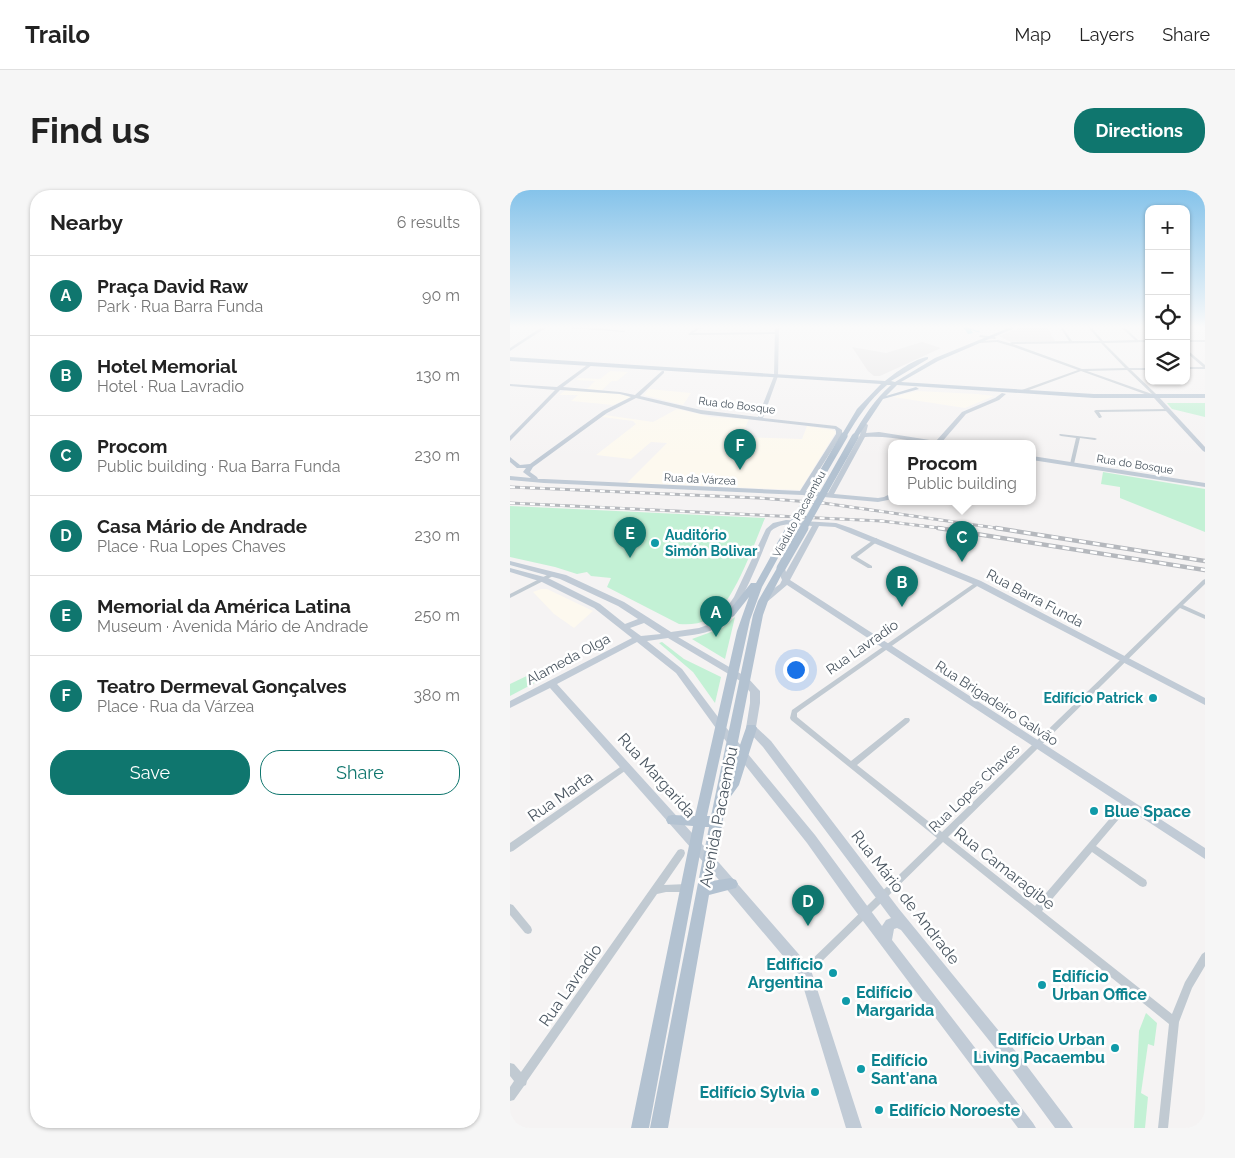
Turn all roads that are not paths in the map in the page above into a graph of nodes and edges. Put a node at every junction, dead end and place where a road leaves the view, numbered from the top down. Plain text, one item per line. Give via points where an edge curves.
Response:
1 (582, 371) edge
2 (647, 371) edge
3 (663, 371) edge
4 (776, 371) edge
5 (903, 371) edge
6 (917, 371) edge
7 (1078, 371) edge
8 (1082, 371) edge
9 (1130, 371) edge
10 (662, 372) junction
11 (899, 373) junction
12 (907, 377) junction
13 (776, 378) junction
14 (866, 382) junction
15 (852, 384) junction
16 (882, 384) junction
17 (510, 385) edge
18 (894, 385) junction
19 (920, 387) junction
20 (559, 388) junction
21 (1131, 388) junction
22 (1020, 392) junction
23 (1004, 394) junction
24 (637, 396) junction
25 (871, 396) junction
26 (1134, 397) junction
27 (1205, 398) edge
28 (1158, 399) junction
29 (878, 400) junction
30 (1144, 410) junction
31 (1169, 410) junction
32 (1120, 411) junction
33 (1100, 417) dead end
34 (1125, 417) dead end
35 (1150, 417) dead end
36 (760, 418) junction
37 (864, 429) junction
38 (841, 435) junction
39 (1061, 435) dead end
40 (1078, 437) junction
41 (510, 439) edge
42 (1094, 439) dead end
43 (907, 440) edge
44 (940, 440) edge
45 (1205, 450) edge
46 (1036, 459) edge
47 (512, 462) edge
48 (1072, 464) junction
49 (531, 466) junction
50 (510, 476) edge
51 (811, 479) junction
52 (544, 481) junction
53 (838, 483) junction
54 (1205, 485) edge
55 (802, 494) junction
56 (830, 496) junction
57 (888, 497) edge
58 (817, 524) junction
59 (876, 540) junction
60 (510, 563) edge
61 (870, 567) dead end
62 (781, 568) junction
63 (510, 571) edge
64 (554, 574) junction
65 (545, 580) junction
66 (760, 580) junction
67 (786, 581) junction
68 (1205, 581) edge
69 (978, 583) junction
70 (510, 596) edge
71 (763, 600) junction
72 (1180, 606) junction
73 (1205, 617) edge
74 (644, 618) junction
75 (724, 618) junction
76 (626, 628) junction
77 (670, 635) junction
78 (639, 638) junction
79 (885, 647) junction
80 (1124, 660) junction
81 (733, 672) junction
82 (745, 680) junction
83 (551, 683) junction
84 (1205, 702) edge
85 (510, 705) edge
86 (795, 720) joint
87 (906, 720) dead end
88 (721, 728) junction
89 (751, 728) junction
90 (732, 742) junction
91 (1036, 745) junction
92 (744, 754) junction
93 (851, 765) junction
94 (626, 766) junction
95 (720, 803) junction
96 (1127, 804) junction
97 (672, 820) junction
98 (700, 822) junction
99 (716, 822) junction
100 (942, 838) junction
101 (695, 844) junction
102 (1091, 847) junction
103 (510, 848) edge
104 (681, 853) dead end
105 (1205, 854) edge
106 (709, 860) junction
107 (1143, 883) dead end
108 (731, 884) junction
109 (687, 888) junction
110 (703, 890) junction
111 (654, 891) junction
112 (882, 896) junction
113 (510, 908) edge
114 (1037, 911) junction
115 (866, 912) junction
116 (904, 925) junction
117 (528, 930) dead end
118 (886, 940) junction
119 (1205, 957) edge
120 (805, 972) junction
121 (1174, 1022) junction
122 (510, 1068) edge
123 (522, 1080) junction
124 (510, 1096) edge
125 (640, 1128) edge
126 (659, 1128) edge
127 (854, 1128) edge
128 (1028, 1128) edge
129 (1065, 1128) edge
130 (1163, 1128) edge

1 - 20 street
2 - 10 main road
3 - 13 main road
4 - 13 street
5 - 11 main road
6 - 12 main road, Viaduto Pacaembu
7 - 22 street
8 - 21 street
9 - 28 street
10 - 13 main road
10 - 24 street
11 - 14 main road
11 - 16 main road, Viaduto Pacaembu
12 - 18 main road, Viaduto Pacaembu
12 - 19 main road
13 - 14 main road
13 - 15 main road
13 - 36 street
14 - 16 main road
15 - 16 main road
15 - 25 main road via 868,388
16 - 18 main road
16 - 25 main road, Viaduto Pacaembu
17 - 20 street, Rua do Bosque
18 - 19 main road
18 - 29 main road, Viaduto Pacaembu
19 - 22 main road
19 - 23 main road
19 - 29 main road
20 - 24 street, Rua do Bosque
20 - 41 street
21 - 26 street via 1142,395
21 - 28 street
22 - 26 main road
23 - 28 main road via 1108,400
23 - 44 street via 964,413
24 - 36 street, Rua do Bosque via 701,412
24 - 49 street via 605,412
25 - 38 main road, Viaduto Pacaembu
26 - 28 main road
27 - 28 main road
28 - 31 street
29 - 37 main road, Viaduto Pacaembu
30 - 31 street
30 - 32 street
30 - 35 street
31 - 45 street
32 - 33 street via 1096,411
32 - 34 street
36 - 38 street, Rua do Bosque via 834,427 840,430
37 - 43 street
37 - 53 street
37 - 62 main road, Viaduto Pacaembu, bridge via 855,437
38 - 51 street
38 - 66 main road, Viaduto Pacaembu, bridge
39 - 40 street
40 - 42 street
40 - 48 street
46 - 48 street, Rua do Bosque
47 - 49 street via 521,468
47 - 50 street via 514,472
48 - 54 street, Rua do Bosque
49 - 52 street via 526,474
50 - 52 street, Rua da Várzea
51 - 53 street
51 - 55 street
52 - 55 street, Rua da Várzea
53 - 56 street
55 - 56 street, Rua da Várzea
56 - 57 street, Rua da Várzea via 881,500
58 - 59 street, Rua Barra Funda via 839,525
58 - 67 street
58 - 75 street, Rua Barra Funda via 782,522 770,528 738,597
59 - 61 street via 853,557
59 - 69 street, Rua Barra Funda
60 - 64 street
62 - 67 street
62 - 71 main road, Viaduto Pacaembu
63 - 65 street
64 - 65 street
64 - 74 street
65 - 70 street
65 - 76 street via 597,606
66 - 75 main road
66 - 81 main road, Avenida Pacaembu via 746,615
67 - 71 street
67 - 79 street, Rua Brigadeiro Galvão
68 - 72 street, Rua Lopes Chaves
69 - 79 street, Rua Lavradio
69 - 80 street, Rua Barra Funda
71 - 82 main road, Avenida Pacaembu
72 - 73 street
72 - 80 street, Rua Lopes Chaves
74 - 76 street
74 - 77 street
75 - 77 street, Rua Barra Funda via 708,628
76 - 78 street
77 - 78 street, Rua Barra Funda
77 - 81 street
78 - 83 street, Alameda Olga
78 - 88 street via 683,675
79 - 86 street, Rua Lavradio via 800,707 794,712
79 - 91 street, Rua Brigadeiro Galvão
80 - 84 street, Rua Barra Funda
80 - 91 street, Rua Lopes Chaves
81 - 82 street
81 - 88 main road, Avenida Pacaembu
82 - 89 street via 755,691
82 - 90 main road, Avenida Pacaembu
83 - 85 street, Alameda Olga
83 - 94 street, Rua Margarida
86 - 93 street, Rua Camaragibe
87 - 93 street
88 - 90 street
88 - 98 main road, Avenida Pacaembu
89 - 92 main road
89 - 112 street, Rua Mário de Andrade via 767,744
90 - 92 street
90 - 95 main road, Avenida Pacaembu
91 - 96 street, Rua Brigadeiro Galvão
91 - 100 street, Rua Lopes Chaves
92 - 95 main road via 733,785
92 - 115 street
93 - 100 street, Rua Camaragibe
94 - 97 street, Rua Margarida
94 - 103 street, Rua Marta
95 - 99 main road, Avenida Pacaembu
96 - 102 street
96 - 105 street, Rua Brigadeiro Galvão
97 - 98 main road
97 - 101 street, Rua Margarida
98 - 99 main road
98 - 101 main road, Avenida Pacaembu
99 - 106 main road, Avenida Pacaembu
100 - 112 street, Rua Lopes Chaves
100 - 114 street, Rua Camaragibe
101 - 106 street, Rua Margarida
101 - 109 main road, Avenida Pacaembu
102 - 107 street
102 - 114 street
104 - 111 street, Rua Lavradio
106 - 108 street, Rua Margarida
106 - 110 main road, Avenida Pacaembu
108 - 110 main road
108 - 120 street, Rua Margarida
109 - 111 street
109 - 125 main road, Avenida Pacaembu
110 - 126 main road, Avenida Pacaembu
111 - 123 street, Rua Lavradio
112 - 115 street, Rua Lopes Chaves
112 - 116 street, Rua Mário de Andrade
113 - 117 street
114 - 121 street, Rua Camaragibe
115 - 118 street
115 - 120 street, Rua Lopes Chaves
116 - 118 street via 890,924
116 - 129 street, Rua Mário de Andrade
118 - 128 street
119 - 121 street via 1188,985
120 - 127 street, Rua Margarida
121 - 130 street
122 - 123 street
123 - 124 street, Rua Lavradio

